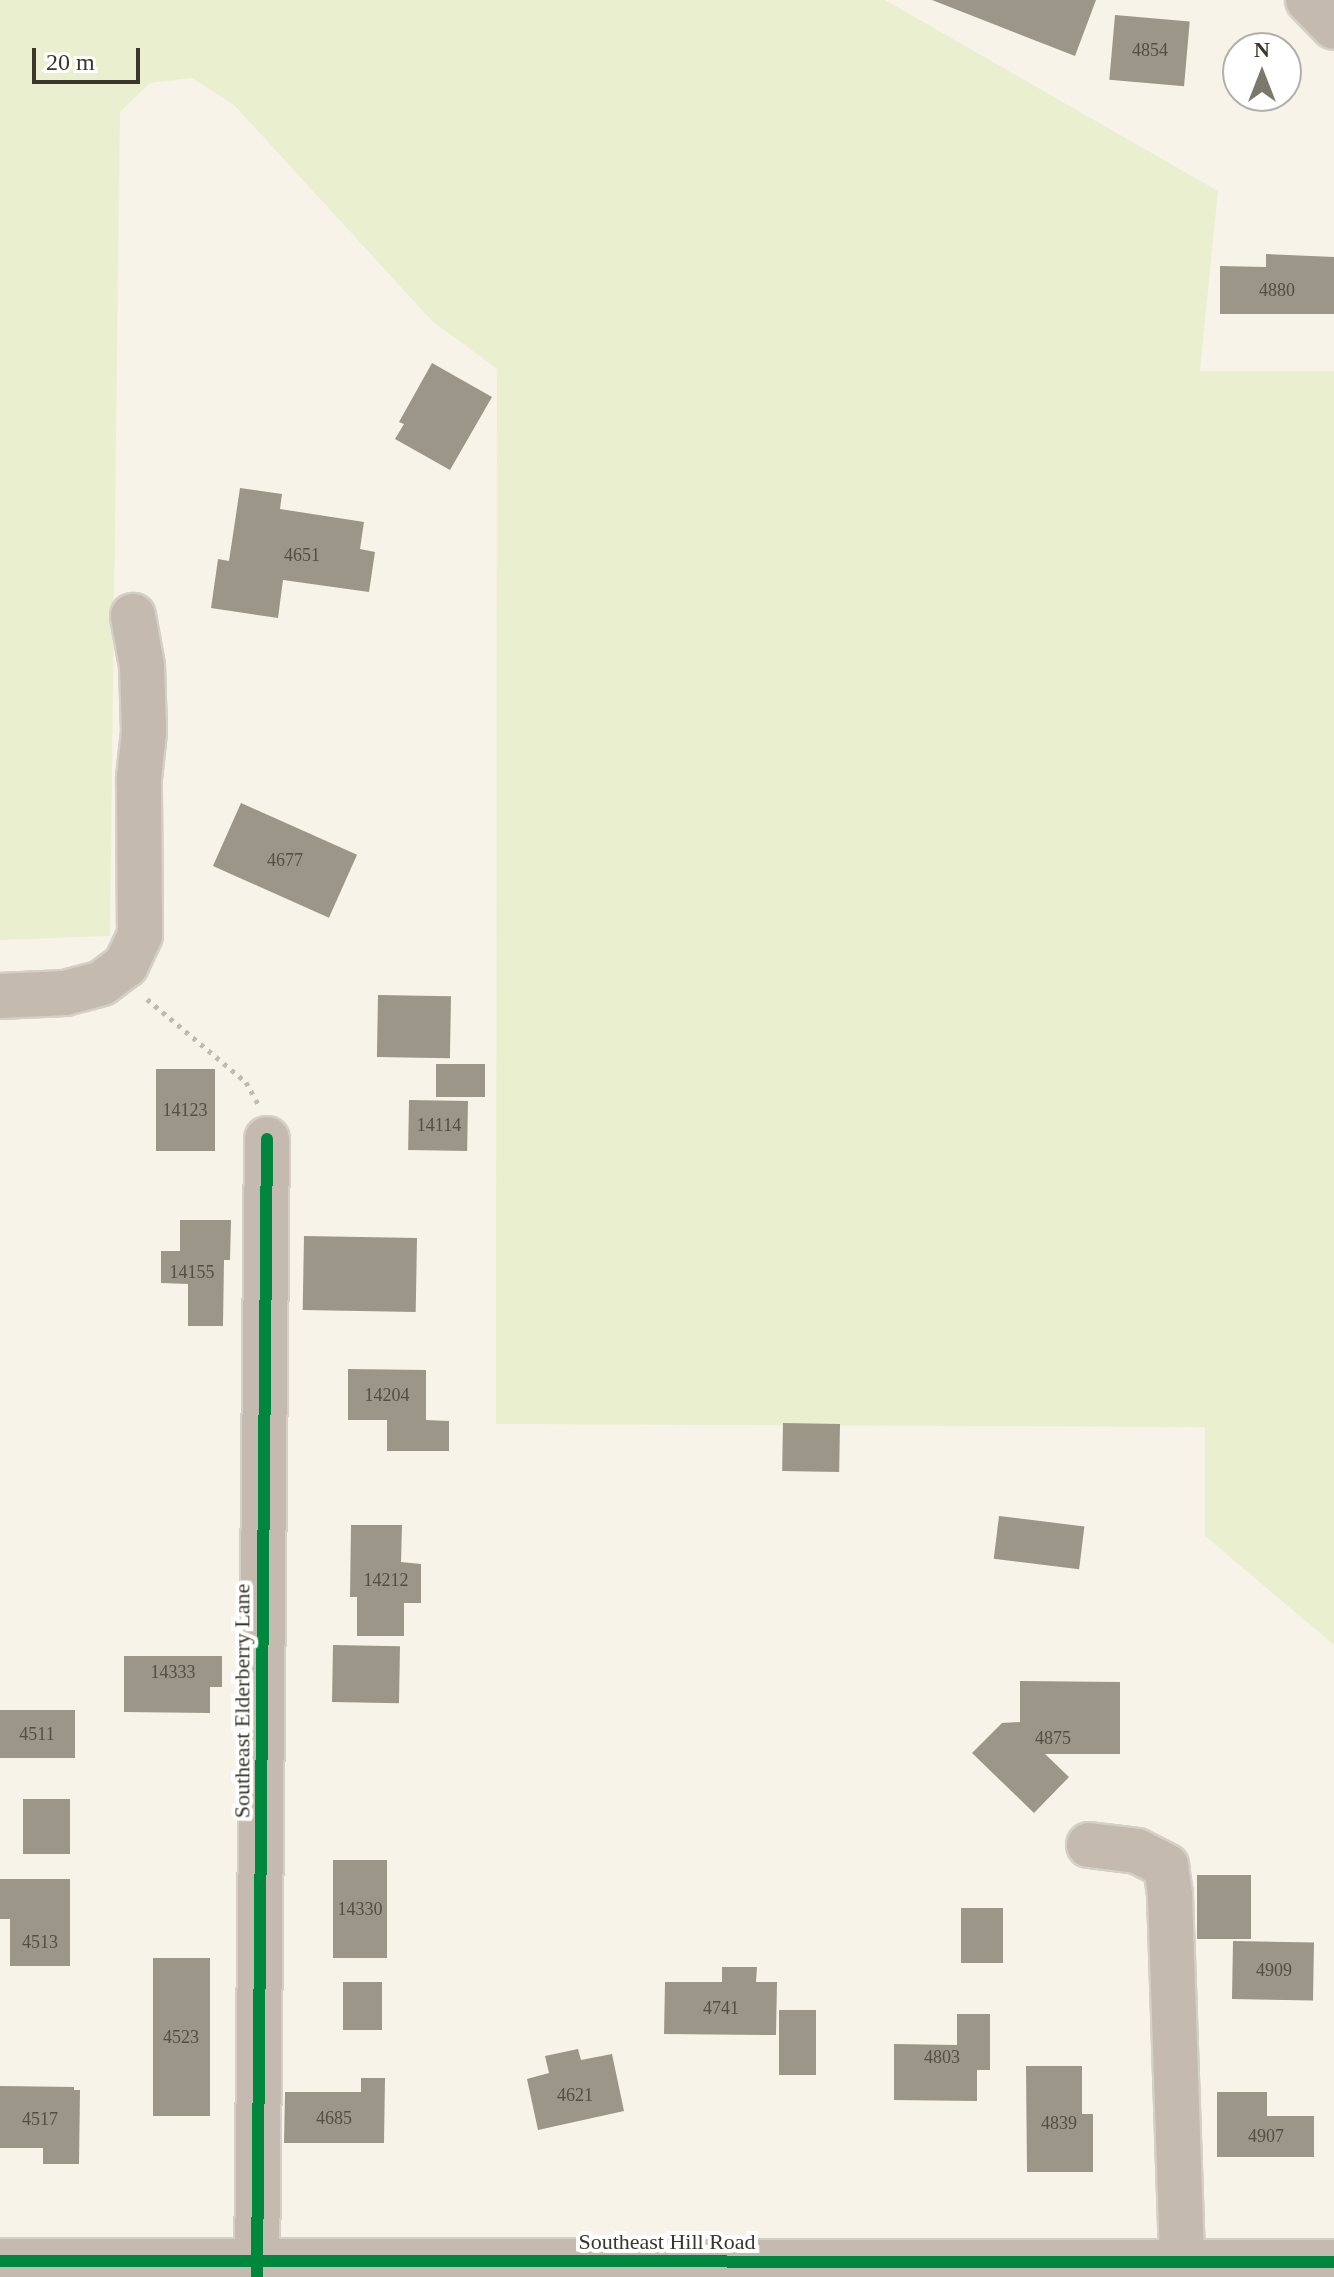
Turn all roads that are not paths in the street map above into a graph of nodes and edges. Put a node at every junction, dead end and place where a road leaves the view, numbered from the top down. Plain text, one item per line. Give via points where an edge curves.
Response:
1 (1308, 0) edge
2 (1334, 27) edge
3 (133, 616) dead end
4 (0, 996) edge
5 (267, 1139) road end
6 (1089, 1845) dead end
7 (0, 2261) edge
8 (1334, 2262) edge
9 (1178, 2268) edge
10 (257, 2270) edge

1 - 2 street
3 - 4 street via 142,666 144,732 139,778 140,935 126,965 102,983 65,993
5 - 10 street, Southeast Elderberry Lane
6 - 9 street via 1137,1851 1166,1866
7 - 10 street, Southeast Hill Road
8 - 9 street, Southeast Hill Road
9 - 10 street, Southeast Hill Road

